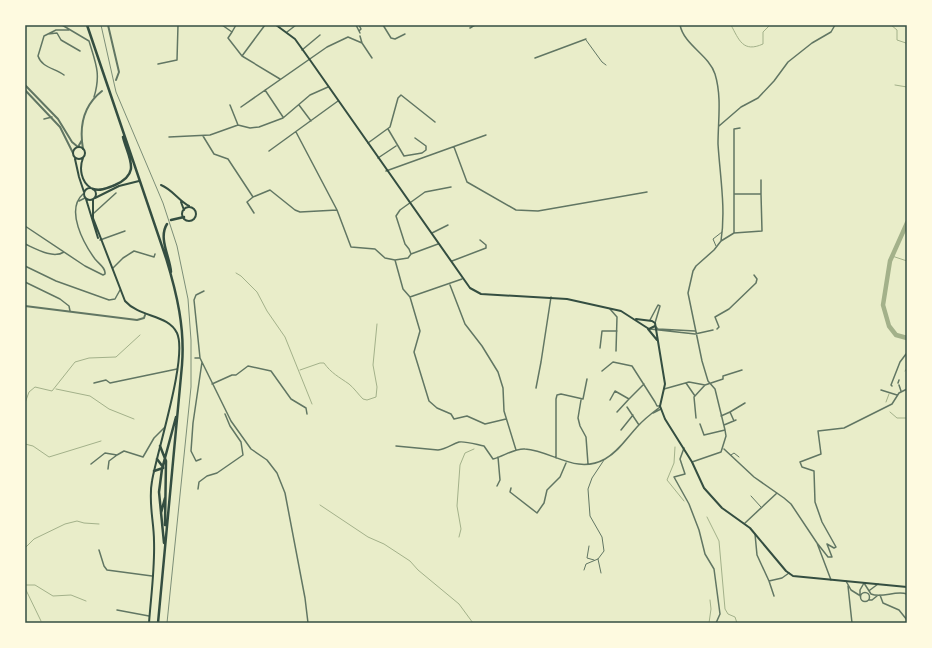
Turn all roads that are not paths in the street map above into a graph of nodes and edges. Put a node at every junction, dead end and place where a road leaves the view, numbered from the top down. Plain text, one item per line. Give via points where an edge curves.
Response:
1 (62, 25) edge
2 (87, 25) edge
3 (108, 25) edge
4 (178, 25) edge
5 (222, 25) edge
6 (236, 25) edge
7 (265, 25) edge
8 (276, 25) edge
9 (296, 25) edge
10 (357, 25) edge
11 (383, 25) edge
12 (475, 25) edge
13 (680, 25) edge
14 (835, 25) edge
15 (470, 28) dead end
16 (69, 30) junction
17 (232, 32) junction
18 (287, 32) junction
19 (359, 32) dead end
20 (46, 34) junction
21 (405, 34) dead end
22 (320, 35) dead end
23 (360, 36) dead end
24 (586, 40) joint
25 (362, 43) junction
26 (302, 50) junction
27 (80, 51) dead end
28 (242, 56) junction
29 (372, 58) dead end
30 (534, 58) dead end
31 (310, 60) junction
32 (158, 64) dead end
33 (606, 65) dead end
34 (64, 75) dead end
35 (280, 79) junction
36 (116, 80) dead end
37 (25, 85) edge
38 (328, 87) junction
39 (25, 90) edge
40 (265, 90) junction
41 (102, 91) dead end
42 (94, 97) junction
43 (338, 101) junction
44 (230, 105) dead end
45 (299, 105) junction
46 (241, 107) dead end
47 (52, 117) junction
48 (283, 118) junction
49 (44, 119) dead end
50 (311, 121) junction
51 (435, 122) dead end
52 (238, 125) junction
53 (719, 126) junction
54 (740, 128) dead end
55 (388, 129) junction
56 (123, 132) junction
57 (296, 132) junction
58 (486, 135) dead end
59 (203, 136) junction
60 (169, 137) dead end
61 (414, 138) dead end
62 (82, 140) junction
63 (368, 143) junction
64 (397, 146) junction
65 (78, 147) junction
66 (454, 147) junction
67 (83, 149) junction
68 (269, 151) dead end
69 (73, 153) junction
70 (75, 158) junction
71 (84, 158) junction
72 (378, 158) junction
73 (386, 171) junction
74 (761, 180) dead end
75 (139, 181) dead end
76 (161, 185) dead end
77 (451, 187) dead end
78 (92, 189) junction
79 (95, 192) junction
80 (104, 192) junction
81 (647, 192) dead end
82 (84, 193) junction
83 (116, 193) dead end
84 (734, 194) junction
85 (761, 194) junction
86 (253, 197) junction
87 (94, 198) junction
88 (85, 199) junction
89 (180, 200) junction
90 (79, 201) junction
91 (410, 203) junction
92 (190, 207) junction
93 (92, 210) junction
94 (184, 210) junction
95 (337, 210) junction
96 (96, 211) junction
97 (254, 213) dead end
98 (92, 214) junction
99 (184, 217) junction
100 (171, 220) dead end
101 (167, 224) dead end
102 (448, 225) dead end
103 (25, 226) edge
104 (125, 231) dead end
105 (722, 231) junction
106 (734, 233) junction
107 (431, 234) junction
108 (100, 240) junction
109 (480, 240) dead end
110 (721, 241) junction
111 (25, 244) edge
112 (438, 244) junction
113 (716, 248) junction
114 (64, 252) junction
115 (155, 254) dead end
116 (411, 254) junction
117 (395, 260) junction
118 (450, 262) junction
119 (25, 266) edge
120 (112, 270) junction
121 (754, 275) dead end
122 (171, 276) junction
123 (462, 279) junction
124 (25, 282) edge
125 (450, 284) junction
126 (120, 290) junction
127 (204, 291) dead end
128 (410, 297) junction
129 (550, 297) junction
130 (25, 306) edge
131 (610, 309) junction
132 (70, 311) junction
133 (145, 315) junction
134 (631, 316) junction
135 (649, 321) junction
136 (655, 325) junction
137 (649, 329) junction
138 (717, 329) dead end
139 (713, 330) dead end
140 (616, 331) junction
141 (656, 331) junction
142 (694, 331) junction
143 (695, 334) junction
144 (658, 342) junction
145 (600, 348) dead end
146 (616, 351) dead end
147 (906, 354) dead end
148 (195, 358) dead end
149 (200, 358) junction
150 (202, 362) junction
151 (177, 369) junction
152 (742, 370) dead end
153 (602, 371) dead end
154 (588, 379) dead end
155 (899, 380) dead end
156 (94, 383) dead end
157 (686, 383) junction
158 (212, 384) junction
159 (644, 384) junction
160 (710, 384) junction
161 (705, 385) junction
162 (892, 386) dead end
163 (899, 387) junction
164 (536, 388) dead end
165 (664, 389) junction
166 (906, 389) edge
167 (881, 390) dead end
168 (897, 395) junction
169 (695, 396) junction
170 (581, 399) junction
171 (629, 399) junction
172 (610, 400) dead end
173 (745, 404) dead end
174 (222, 405) junction
175 (627, 407) dead end
176 (661, 407) junction
177 (617, 412) dead end
178 (730, 412) junction
179 (307, 414) dead end
180 (177, 415) junction
181 (632, 415) junction
182 (721, 416) junction
183 (506, 418) junction
184 (696, 418) dead end
185 (700, 424) dead end
186 (639, 425) junction
187 (724, 425) junction
188 (164, 428) junction
189 (621, 430) dead end
190 (725, 430) junction
191 (160, 446) junction
192 (396, 446) dead end
193 (684, 448) junction
194 (516, 450) junction
195 (724, 450) junction
196 (117, 455) junction
197 (731, 456) junction
198 (498, 457) junction
199 (556, 458) junction
200 (739, 458) dead end
201 (157, 459) junction
202 (201, 459) dead end
203 (604, 460) junction
204 (166, 461) junction
205 (566, 462) junction
206 (692, 462) junction
207 (91, 464) dead end
208 (588, 464) junction
209 (163, 468) junction
210 (108, 469) dead end
211 (154, 471) junction
212 (165, 477) junction
213 (497, 486) dead end
214 (511, 488) dead end
215 (198, 490) dead end
216 (777, 493) junction
217 (751, 496) dead end
218 (165, 498) junction
219 (761, 508) junction
220 (745, 523) junction
221 (166, 533) junction
222 (755, 533) junction
223 (163, 538) junction
224 (817, 543) junction
225 (589, 546) dead end
226 (164, 548) junction
227 (99, 550) dead end
228 (598, 559) junction
229 (595, 560) junction
230 (584, 570) dead end
231 (601, 573) dead end
232 (789, 573) junction
233 (152, 576) junction
234 (831, 580) junction
235 (769, 581) junction
236 (846, 581) junction
237 (864, 582) junction
238 (879, 584) junction
239 (848, 586) junction
240 (907, 587) edge
241 (851, 590) junction
242 (870, 590) junction
243 (849, 594) junction
244 (870, 594) junction
245 (907, 594) edge
246 (774, 596) dead end
247 (861, 596) junction
248 (879, 596) junction
249 (869, 600) junction
250 (117, 610) dead end
251 (149, 616) junction
252 (907, 620) edge
253 (149, 623) edge
254 (158, 623) edge
255 (308, 623) edge
256 (716, 623) edge
257 (852, 623) edge

1 - 16 street
2 - 56 highway
3 - 36 street via 119,72
4 - 32 street via 177,60
5 - 17 street
6 - 17 street
7 - 28 street
8 - 18 main road
9 - 18 street
10 - 19 street
11 - 21 street via 391,38 395,39
12 - 15 street
13 - 53 street via 715,74 719,99
14 - 53 street via 831,32 788,62 758,98 742,107
16 - 20 street via 56,30
16 - 42 street via 89,42 98,70 98,84
17 - 28 street via 228,38
18 - 26 main road
20 - 27 street via 57,33 62,40
20 - 34 street via 41,42 39,58 44,65
22 - 26 street
23 - 25 street
24 - 30 street
24 - 33 lane
25 - 29 street
25 - 31 street via 348,37 327,47
26 - 31 main road
28 - 35 street
31 - 35 street
31 - 38 main road
35 - 40 street
37 - 65 street via 58,119
38 - 43 main road
38 - 45 street via 316,91
39 - 47 street
40 - 46 street
40 - 48 street
41 - 42 street
42 - 62 street via 86,109
43 - 50 street
43 - 63 main road
44 - 52 street
45 - 48 street
45 - 50 street
47 - 49 street
47 - 69 street
48 - 52 street via 254,128
50 - 57 street
51 - 55 street via 401,95
52 - 59 street
53 - 105 street via 723,192
54 - 84 street via 734,129
55 - 63 street
55 - 64 street
56 - 78 highway via 132,164 130,174 122,182 105,189
56 - 122 highway
57 - 68 street
57 - 95 street
58 - 66 street
59 - 60 street
59 - 86 street via 214,154 228,159
61 - 64 street via 426,148 424,152 404,156
62 - 65 street
62 - 67 street
63 - 72 main road
64 - 72 street
65 - 67 main road
65 - 69 main road
66 - 73 street
66 - 81 street via 467,182 516,210 538,211
67 - 71 main road
69 - 70 main road
70 - 71 main road
70 - 82 main road
71 - 78 main road via 81,165 83,177
72 - 73 main road
73 - 91 main road
74 - 85 street
75 - 80 main road
76 - 89 main road
77 - 91 street via 425,192
78 - 79 main road
78 - 82 main road via 86,189
79 - 80 main road
79 - 87 main road
80 - 87 main road
82 - 88 main road
82 - 90 street
83 - 96 street
84 - 85 street
84 - 106 street
85 - 106 street via 762,231
86 - 95 street via 270,190 300,212
86 - 97 street via 247,202
87 - 88 main road
87 - 93 main road
88 - 90 street
88 - 108 main road
89 - 92 main road
89 - 94 main road
90 - 114 street via 76,219 95,258 106,273 103,275
91 - 107 main road
91 - 116 street via 396,216
92 - 94 main road
92 - 99 main road via 195,210 195,218 189,220
93 - 96 street
93 - 98 main road
94 - 99 main road
95 - 117 street via 351,247 375,249 386,258
96 - 98 street
98 - 108 main road
99 - 100 highway
101 - 122 highway via 163,236
102 - 107 street
103 - 114 street
104 - 108 street
105 - 110 street
105 - 113 lane via 713,239
106 - 110 street
107 - 112 main road
108 - 120 main road
109 - 118 street via 486,248
110 - 113 street
111 - 114 street via 47,254
112 - 116 street
112 - 118 main road
113 - 142 street via 693,271 688,296
115 - 120 street via 154,257 137,251 129,253 115,264
116 - 117 street via 408,258
117 - 128 street via 403,289
118 - 123 main road
119 - 126 street via 56,281 109,300 114,299
120 - 126 main road
121 - 138 street via 756,283 729,309 715,317 719,327
122 - 180 highway via 181,321 183,355
123 - 125 street
123 - 129 main road via 470,288 481,294
124 - 132 street via 64,301
125 - 128 street
125 - 183 street via 465,324 483,346 498,372 503,388
126 - 133 main road via 130,306
127 - 149 street via 196,295 194,300
128 - 183 street via 420,331 414,352 432,404 447,411 454,419 467,416 484,424
129 - 131 main road
129 - 164 street
130 - 132 street
131 - 134 main road
131 - 140 street via 616,314
132 - 133 street via 137,320 144,318
133 - 151 main road via 162,319 174,328 179,342
134 - 135 main road
134 - 137 main road
135 - 136 main road
135 - 136 street via 659,305
135 - 137 main road via 646,325
136 - 137 main road
136 - 141 main road
136 - 142 street via 658,329
137 - 141 street
137 - 144 main road
139 - 143 street
140 - 145 street via 602,331
140 - 146 street
141 - 143 street
141 - 144 main road
142 - 143 street
143 - 160 street
144 - 165 main road
147 - 162 street via 900,362
148 - 149 street
149 - 150 street
150 - 158 street
150 - 202 street via 191,452 196,461
151 - 156 street via 110,383 106,380
151 - 188 main road
152 - 160 street via 723,376 723,379
153 - 159 street via 613,362 632,366
154 - 170 street
155 - 163 street
157 - 161 street
157 - 165 street
157 - 169 street
158 - 174 street
158 - 179 street via 236,375 248,366 266,369 274,374 291,399 306,408
159 - 171 street
159 - 176 street via 657,405
160 - 161 street
160 - 182 street via 715,389
161 - 169 street
163 - 166 street
163 - 166 street
163 - 168 street
165 - 176 main road
167 - 168 street
168 - 224 street via 892,404 844,428 818,431 821,454 800,462 802,467 814,471 815,502 822,522 836,547 827,544 832,557 828,557
169 - 184 street
170 - 199 street via 557,395
170 - 208 street via 578,418 586,438
171 - 172 street via 615,391
171 - 177 street
173 - 178 street
174 - 215 street via 230,426 241,442 243,455 199,482
174 - 255 street via 246,443 273,466 284,493
175 - 181 street
176 - 186 street
176 - 193 main road via 665,419
178 - 182 street
178 - 187 street via 735,420
180 - 221 highway
180 - 223 highway via 161,472 158,498
181 - 186 street
181 - 189 street
182 - 187 street
183 - 194 street
185 - 190 street via 704,435
186 - 203 street
187 - 190 street
188 - 191 main road
188 - 196 street via 154,438 143,457 124,451
190 - 195 street
191 - 201 main road
191 - 204 highway
192 - 198 street via 444,450 464,442 484,446 492,457
193 - 206 main road
193 - 256 street via 680,460 685,474 674,477 689,504 706,554 714,569 720,614
194 - 198 street
194 - 199 street via 537,450
195 - 197 street
195 - 206 street
196 - 207 street via 103,453
196 - 210 street via 109,461
197 - 200 lane via 734,453
197 - 216 street
198 - 213 street via 500,480
199 - 205 street
201 - 204 highway
201 - 209 highway
201 - 211 main road
203 - 208 street
203 - 228 lane via 588,489 590,516 602,537 604,551
204 - 212 highway
205 - 208 street
205 - 214 street via 560,477 547,490 544,503 536,512 510,492
206 - 220 main road via 700,482 709,495 726,512
209 - 211 highway
209 - 212 highway
211 - 233 main road via 150,492 154,539
212 - 218 highway
216 - 219 street
216 - 224 street via 790,504
217 - 219 lane
218 - 221 highway
218 - 223 highway via 161,510
219 - 220 street
220 - 222 main road
221 - 226 highway
222 - 232 main road
222 - 235 street via 758,555
223 - 226 highway
224 - 234 street
225 - 229 lane via 587,558
226 - 254 highway
227 - 233 street via 107,570
228 - 229 lane
228 - 231 lane
229 - 230 lane via 586,564
232 - 234 main road via 797,577
232 - 235 street via 782,578
233 - 251 main road
234 - 236 main road
235 - 246 street
236 - 237 main road
236 - 239 street
237 - 238 main road
237 - 242 street
237 - 247 street via 860,590
238 - 240 main road
238 - 242 street
239 - 241 street
239 - 243 street
241 - 243 street
241 - 247 street
242 - 244 street
243 - 257 street
244 - 247 street via 864,593
244 - 248 street
244 - 249 street
245 - 248 street via 901,592
247 - 249 street via 864,601
248 - 249 street
248 - 252 street via 883,602 899,610
250 - 251 street
251 - 253 main road

